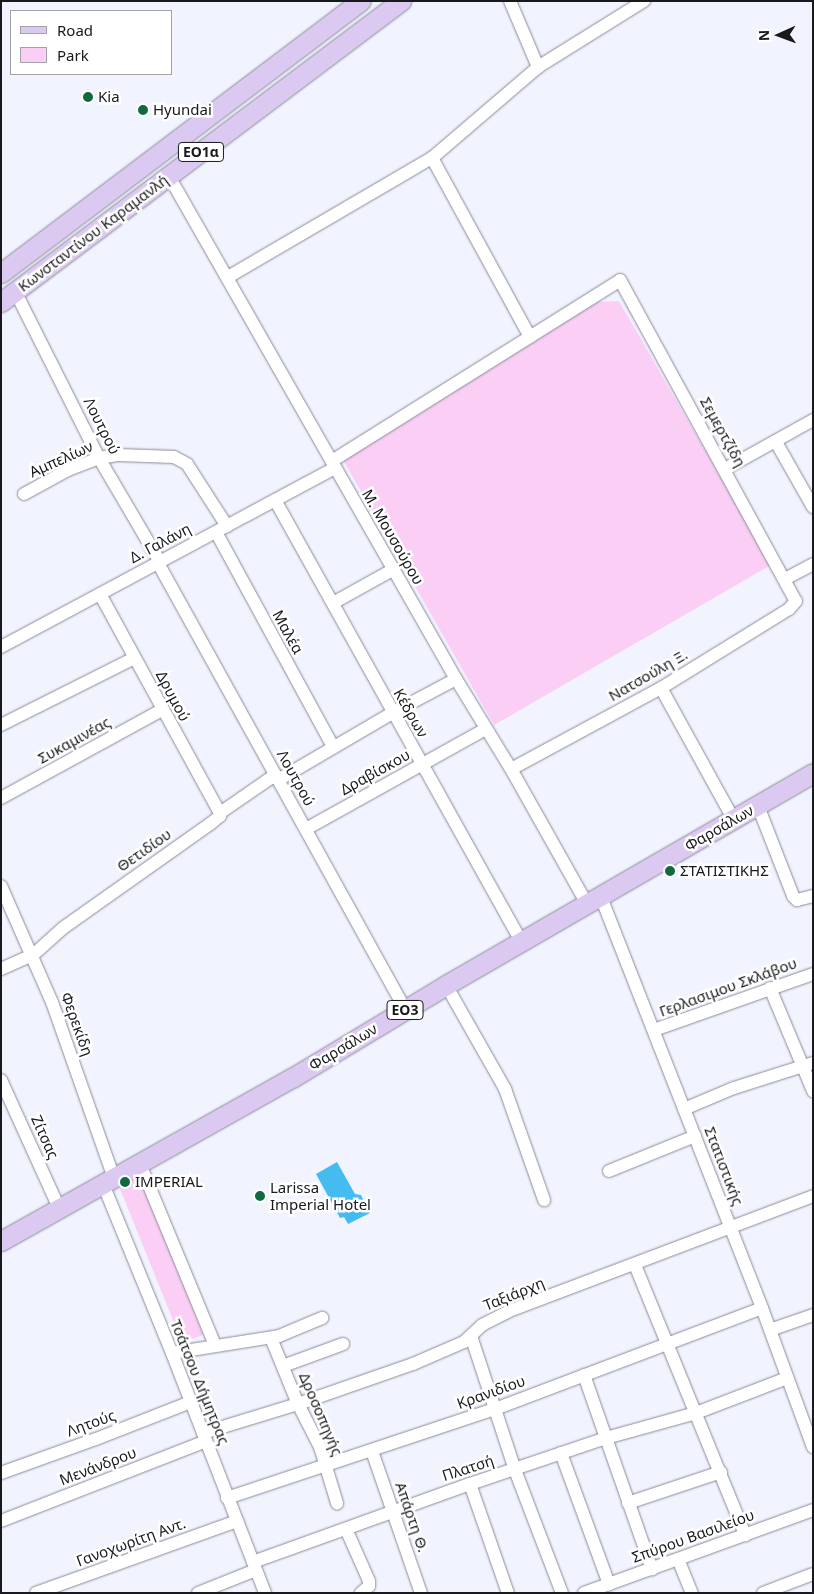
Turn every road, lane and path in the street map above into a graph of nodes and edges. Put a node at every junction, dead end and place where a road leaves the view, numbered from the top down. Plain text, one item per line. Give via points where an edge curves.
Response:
1 (361, 1) edge
2 (401, 1) edge
3 (510, 1) edge
4 (644, 1) edge
5 (538, 66) junction
6 (432, 158) junction
7 (174, 185) dead end
8 (1, 273) edge
9 (228, 277) junction
10 (620, 280) joint
11 (20, 301) dead end
12 (1, 302) edge
13 (530, 337) junction
14 (813, 420) edge
15 (776, 442) junction
16 (99, 458) junction
17 (333, 465) junction
18 (725, 469) junction
19 (24, 494) dead end
20 (275, 500) junction
21 (813, 507) edge
22 (221, 529) junction
23 (159, 562) junction
24 (813, 564) edge
25 (394, 569) junction
26 (785, 579) junction
27 (100, 594) junction
28 (796, 601) joint
29 (333, 603) junction
30 (1, 648) edge
31 (134, 658) junction
32 (456, 679) junction
33 (661, 688) junction
34 (162, 710) junction
35 (392, 713) junction
36 (1, 725) edge
37 (486, 729) junction
38 (333, 747) junction
39 (422, 764) junction
40 (511, 769) junction
41 (813, 773) edge
42 (277, 778) junction
43 (1, 798) edge
44 (758, 806) junction
45 (220, 813) junction
46 (734, 820) junction
47 (306, 829) junction
48 (1, 886) edge
49 (813, 896) edge
50 (594, 900) junction
51 (521, 941) junction
52 (33, 955) junction
53 (1, 969) edge
54 (813, 974) edge
55 (446, 984) junction
56 (770, 988) junction
57 (405, 1009) junction
58 (654, 1030) junction
59 (808, 1065) edge
60 (1, 1080) edge
61 (813, 1091) edge
62 (684, 1109) junction
63 (695, 1136) junction
64 (140, 1164) junction
65 (609, 1171) dead end
66 (108, 1181) junction
67 (813, 1186) edge
68 (813, 1194) edge
69 (544, 1200) dead end
70 (59, 1208) junction
71 (730, 1227) junction
72 (3, 1237) edge
73 (635, 1265) junction
74 (762, 1308) junction
75 (813, 1315) edge
76 (322, 1318) dead end
77 (770, 1330) junction
78 (471, 1336) junction
79 (271, 1338) junction
80 (343, 1344) dead end
81 (668, 1344) junction
82 (215, 1345) junction
83 (172, 1353) junction
84 (283, 1366) junction
85 (584, 1375) junction
86 (787, 1378) junction
87 (191, 1402) junction
88 (298, 1404) junction
89 (495, 1409) junction
90 (813, 1409) edge
91 (696, 1413) junction
92 (800, 1413) junction
93 (204, 1437) junction
94 (606, 1438) junction
95 (813, 1447) edge
96 (372, 1451) junction
97 (561, 1453) junction
98 (325, 1465) junction
99 (515, 1470) junction
100 (1, 1472) edge
101 (721, 1472) junction
102 (470, 1484) junction
103 (227, 1498) junction
104 (337, 1503) dead end
105 (628, 1503) junction
106 (813, 1510) edge
107 (393, 1512) junction
108 (1, 1521) edge
109 (237, 1521) junction
110 (346, 1529) junction
111 (745, 1535) junction
112 (678, 1559) junction
113 (254, 1566) junction
114 (652, 1569) junction
115 (813, 1574) edge
116 (609, 1584) junction
117 (365, 1589) edge
118 (36, 1593) edge
119 (198, 1593) edge
120 (265, 1593) edge
121 (421, 1593) edge
122 (508, 1593) edge
123 (562, 1593) edge
124 (584, 1593) edge
125 (692, 1593) edge
126 (763, 1593) edge

1 - 8 main road, Κωνσταντίνου Καραμανλή / ΕΟ1α
2 - 12 main road, Κωνσταντίνου Καραμανλή / ΕΟ1α
3 - 5 street
4 - 5 street
5 - 6 street
6 - 9 street
6 - 13 street
7 - 9 street, Μ. Μουσούρου
9 - 17 street, Μ. Μουσούρου
10 - 13 street, Δ. Γαλάνη
10 - 18 street, Σεμερτζίδη
11 - 16 street, Λουτρού
13 - 17 street, Δ. Γαλάνη
14 - 15 street
15 - 18 street
15 - 21 street
16 - 19 street, Αμπελίων via 68,470
16 - 22 street, Αμπελίων via 168,456 182,460
16 - 23 street, Λουτρού
17 - 20 street, Δ. Γαλάνη
17 - 25 street, Μ. Μουσούρου
18 - 26 street, Σεμερτζίδη
20 - 22 street, Δ. Γαλάνη
20 - 29 street, Κέδρων
22 - 23 street, Δ. Γαλάνη
22 - 38 street, Μαλέα
23 - 27 street, Δ. Γαλάνη
23 - 42 street, Λουτρού
24 - 26 street
25 - 29 street
25 - 32 street, Μ. Μουσούρου
26 - 28 street, Σεμερτζίδη
27 - 30 street, Δ. Γαλάνη
27 - 31 street, Δρυμού
28 - 33 street, Νατσούλη Ξ. via 789,609
29 - 35 street, Κέδρων
31 - 34 street, Δρυμού
31 - 36 street
32 - 35 street, Θετιδίου
32 - 37 street, Μ. Μουσούρου
33 - 40 street, Νατσούλη Ξ.
33 - 46 street
34 - 43 street, Συκαμινέας
34 - 45 street, Δρυμού
35 - 38 street, Θετιδίου
35 - 39 street, Κέδρων
37 - 39 street, Δραβίσκου
37 - 40 street, Μ. Μουσούρου
38 - 42 street, Θετιδίου
39 - 47 street, Δραβίσκου
39 - 51 street, Κέδρων
40 - 50 street, Μ. Μουσούρου
41 - 44 main road, Φαρσάλων / ΕΟ3
42 - 45 street, Θετιδίου
42 - 47 street, Λουτρού
44 - 46 main road, Φαρσάλων / ΕΟ3
44 - 49 street via 790,891 797,900
45 - 52 street, Θετιδίου via 210,824 62,928
46 - 50 main road, Φαρσάλων / ΕΟ3
47 - 57 street, Λουτρού
48 - 52 street, Φερεκίδη
50 - 51 main road, Φαρσάλων / ΕΟ3
50 - 58 street, Στατιστικής
51 - 55 main road, Φαρσάλων / ΕΟ3
52 - 53 street, Θετιδίου
52 - 66 street, Φερεκίδη via 52,1002
54 - 56 street, Γερλασιμου Σκλάβου
55 - 57 main road, Φαρσάλων / ΕΟ3
55 - 69 street via 505,1089
56 - 58 street, Γερλασιμου Σκλάβου
56 - 59 street
57 - 64 main road, Φαρσάλων / ΕΟ3 via 292,1078
58 - 62 street, Στατιστικής
59 - 61 street
59 - 62 street via 740,1086
60 - 70 street, Ζίτσας
62 - 63 street, Στατιστικής
63 - 65 street
63 - 71 street, Στατιστικής
64 - 66 main road, Φαρσάλων / ΕΟ3
64 - 82 street
66 - 70 main road, Φαρσάλων / ΕΟ3
66 - 83 street, Τσάτσου Δήμητρας
67 - 68 street, Ταξιάρχη
68 - 71 street, Ταξιάρχη
70 - 72 main road, Φαρσάλων / ΕΟ3
71 - 73 street, Ταξιάρχη
71 - 74 street, Στατιστικής
73 - 78 street, Ταξιάρχη via 509,1311 482,1325
73 - 81 street
74 - 77 street, Στατιστικής
74 - 81 street, Κρανιδίου
75 - 77 street
76 - 79 street
77 - 86 street, Στατιστικής
78 - 88 street, Ταξιάρχη via 413,1364
78 - 89 street
79 - 82 street
79 - 84 street, Δροσοπηγής
80 - 84 street
81 - 85 street, Κρανιδίου
81 - 91 street
82 - 83 street
83 - 87 street, Τσάτσου Δήμητρας
84 - 88 street, Δροσοπηγής
85 - 89 street, Κρανιδίου
85 - 94 street
86 - 91 street, Πλατσή
86 - 92 street, Στατιστικής
87 - 93 street, Τσάτσου Δήμητρας
87 - 100 street, Λητούς via 96,1440
88 - 93 street, Ταξιάρχη
88 - 98 street, Δροσοπηγής via 320,1447
89 - 96 street, Κρανιδίου
89 - 99 street
90 - 92 street
91 - 94 street, Πλατσή
91 - 101 street
92 - 95 street, Στατιστικής
93 - 103 street, Τσάτσου Δήμητρας
93 - 108 street, Μενάνδρου
94 - 97 street, Πλατσή
94 - 105 street
96 - 98 street, Κρανιδίου
96 - 107 street, Απάρτη Θ.
97 - 99 street, Πλατσή
97 - 116 street
98 - 103 street, Κρανιδίου
98 - 104 street, Δροσοπηγής
99 - 102 street, Πλατσή
99 - 123 street
101 - 105 street
101 - 111 street
102 - 107 street, Πλατσή
102 - 122 street
103 - 109 street, Τσάτσου Δήμητρας
105 - 114 street
106 - 111 street, Σπύρου Βασιλείου
107 - 110 street, Πλατσή
107 - 121 street, Απάρτη Θ.
109 - 113 street, Τσάτσου Δήμητρας
109 - 118 street, Γανοχωρίτη Αντ.
110 - 113 street, Πλατσή
110 - 117 street via 363,1564
111 - 112 street, Σπύρου Βασιλείου
112 - 114 street, Σπύρου Βασιλείου
112 - 125 street
113 - 119 street, Πλατσή
113 - 120 street, Τσάτσου Δήμητρας
114 - 116 street, Σπύρου Βασιλείου
115 - 126 street
116 - 124 street, Σπύρου Βασιλείου

